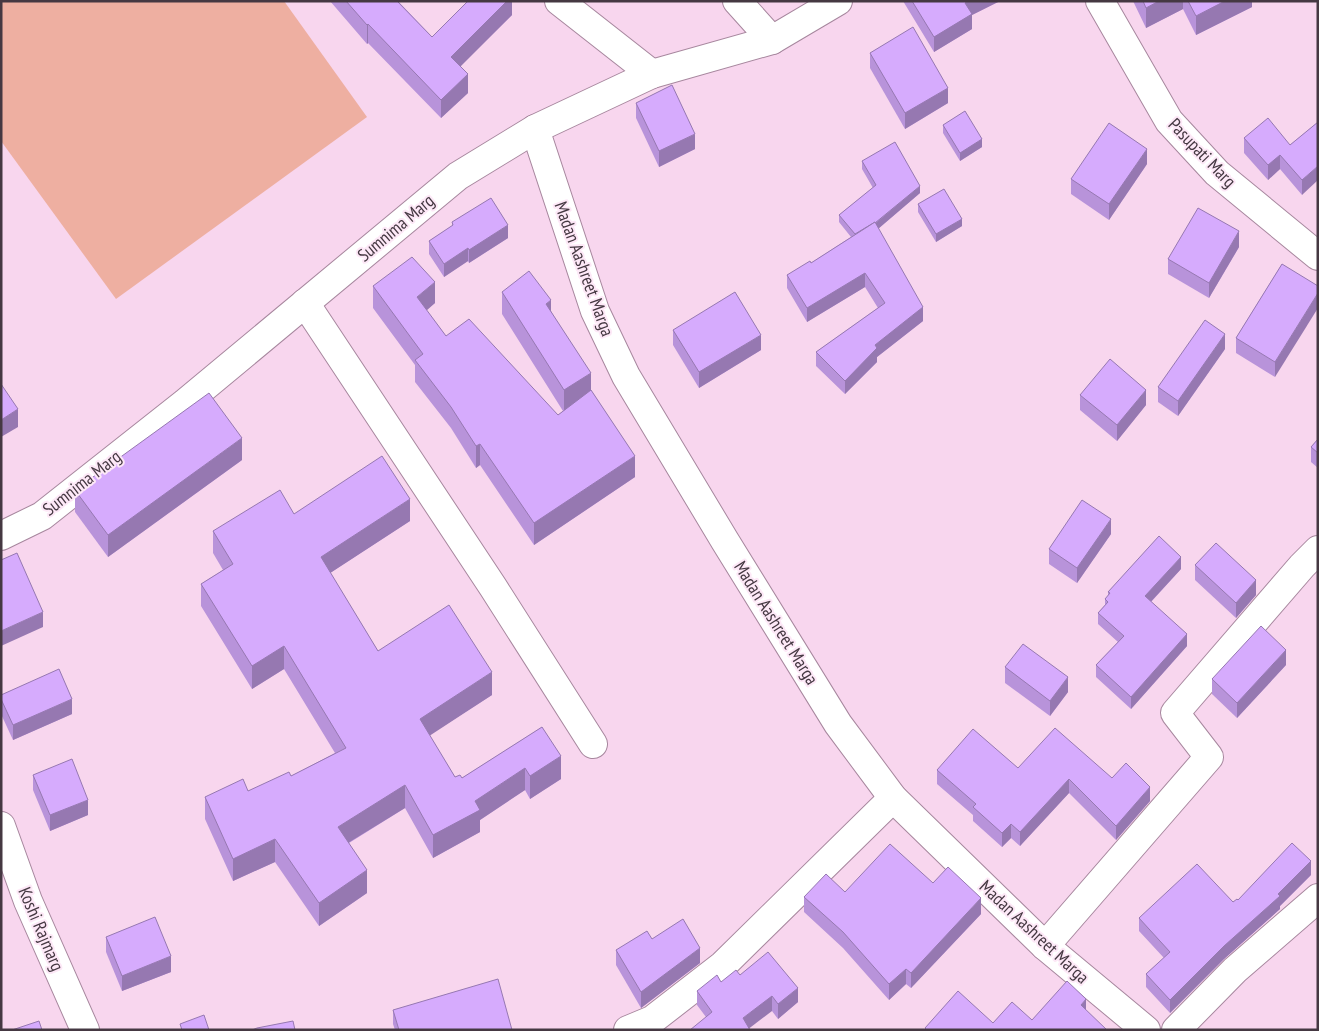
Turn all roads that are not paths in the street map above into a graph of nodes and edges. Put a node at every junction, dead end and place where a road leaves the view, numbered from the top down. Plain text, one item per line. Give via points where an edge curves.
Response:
1 (559, 1) edge
2 (737, 1) edge
3 (838, 1) edge
4 (1100, 1) edge
5 (772, 40) junction
6 (652, 74) junction
7 (536, 129) junction
8 (1318, 256) edge
9 (304, 303) junction
10 (1, 536) edge
11 (1318, 550) edge
12 (593, 744) dead end
13 (893, 798) junction
14 (1, 826) edge
15 (1318, 898) edge
16 (1045, 946) junction
17 (85, 1030) edge
18 (628, 1030) edge
19 (1146, 1030) edge
20 (1176, 1030) edge

1 - 6 street
2 - 5 street
3 - 5 street, Sumnima Marg
4 - 8 street, Pasupati Marg via 1169,121 1217,173
5 - 6 street, Sumnima Marg
6 - 7 street, Sumnima Marg
7 - 9 street, Sumnima Marg via 458,176
7 - 13 street, Madan Aashreet Marga via 596,311 626,376 838,724
9 - 10 street, Sumnima Marg via 185,403 42,516
9 - 12 street
11 - 16 street via 1175,713 1209,757
13 - 16 street, Madan Aashreet Marga
13 - 18 street via 723,965 652,1020
14 - 17 street, Koshi Rajmarg via 28,901
15 - 20 street via 1235,970
16 - 19 street, Madan Aashreet Marga

